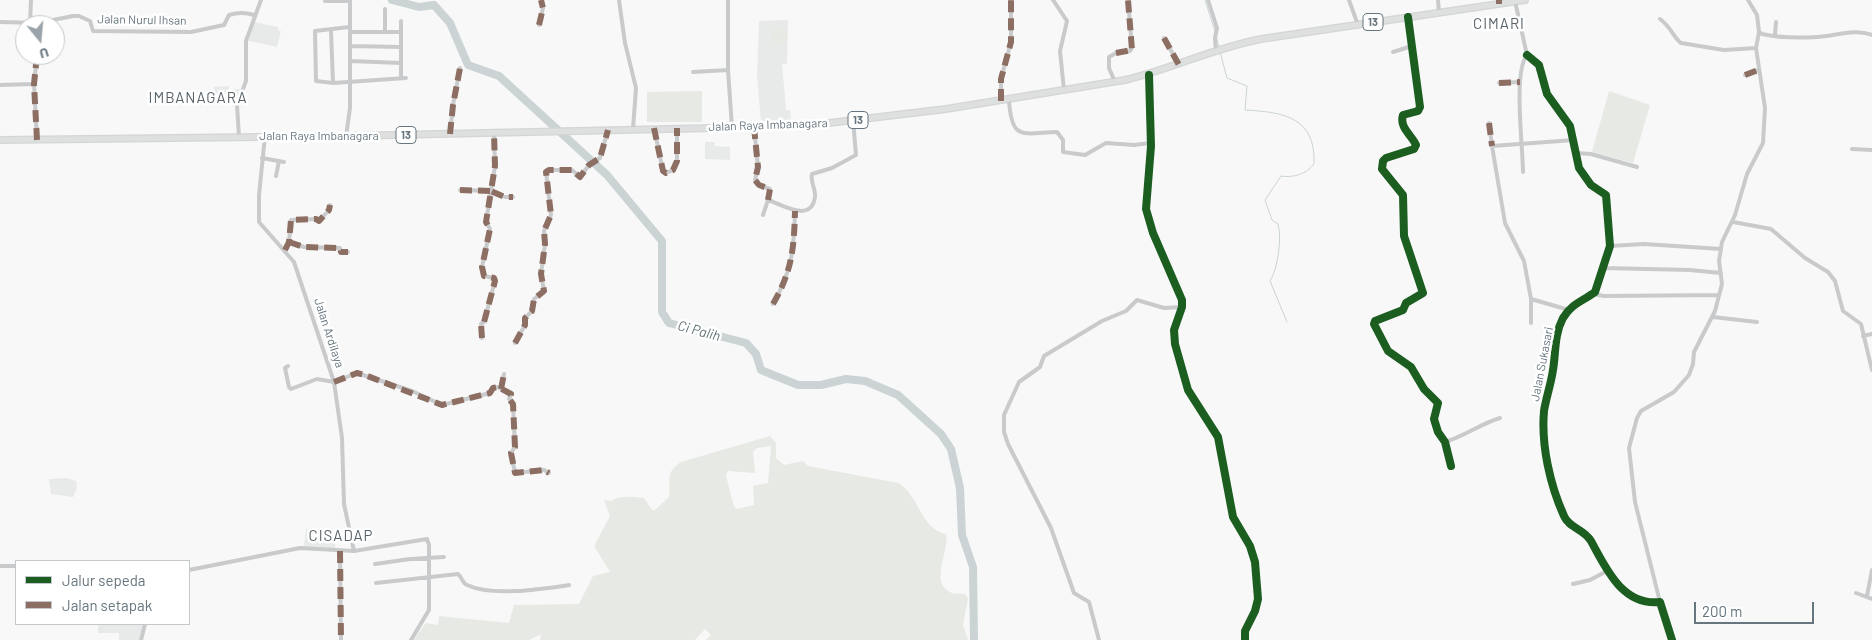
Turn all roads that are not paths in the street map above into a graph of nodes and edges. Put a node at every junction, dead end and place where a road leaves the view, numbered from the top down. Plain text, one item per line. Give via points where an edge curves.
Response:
1 (32, 0) edge
2 (261, 0) edge
3 (350, 0) edge
4 (541, 0) edge
5 (619, 0) edge
6 (728, 0) edge
7 (1011, 0) edge
8 (1053, 0) edge
9 (1128, 0) edge
10 (1208, 0) edge
11 (1349, 0) edge
12 (1438, 0) edge
13 (1525, 0) edge
14 (1748, 0) edge
15 (325, 1) edge
16 (1515, 1) junction
17 (1499, 2) edge
18 (385, 9) dead end
19 (1440, 13) junction
20 (31, 15) edge
21 (254, 15) junction
22 (1408, 17) junction
23 (65, 18) edge
24 (1660, 19) dead end
25 (401, 21) dead end
26 (0, 22) edge
27 (1776, 22) dead end
28 (15, 23) edge
29 (540, 25) dead end
30 (1358, 25) junction
31 (331, 30) junction
32 (350, 30) junction
33 (385, 32) junction
34 (401, 32) junction
35 (1759, 32) junction
36 (1775, 36) junction
37 (1872, 36) edge
38 (1164, 38) dead end
39 (350, 46) junction
40 (1412, 46) junction
41 (401, 47) junction
42 (1756, 48) junction
43 (1219, 50) junction
44 (1393, 52) dead end
45 (1527, 54) junction
46 (350, 61) junction
47 (401, 63) junction
48 (36, 65) edge
49 (1179, 65) junction
50 (460, 68) dead end
51 (728, 70) junction
52 (1758, 70) junction
53 (693, 72) dead end
54 (1149, 75) junction
55 (1745, 75) dead end
56 (350, 81) junction
57 (1115, 82) junction
58 (1520, 82) junction
59 (333, 83) junction
60 (1499, 83) dead end
61 (34, 84) junction
62 (0, 85) edge
63 (1064, 90) junction
64 (1009, 99) junction
65 (1001, 100) junction
66 (853, 120) junction
67 (1489, 123) dead end
68 (732, 127) junction
69 (754, 127) junction
70 (654, 128) junction
71 (676, 128) junction
72 (633, 129) junction
73 (608, 130) junction
74 (494, 133) junction
75 (450, 134) junction
76 (264, 136) junction
77 (346, 136) junction
78 (239, 137) junction
79 (0, 140) edge
80 (37, 140) junction
81 (1574, 140) junction
82 (1151, 143) junction
83 (1521, 144) junction
84 (1492, 146) junction
85 (1852, 150) dead end
86 (1872, 150) edge
87 (1575, 153) junction
88 (262, 158) junction
89 (1637, 167) dead end
90 (1523, 172) dead end
91 (276, 176) dead end
92 (460, 190) dead end
93 (491, 191) junction
94 (513, 197) dead end
95 (768, 200) junction
96 (330, 205) dead end
97 (795, 211) junction
98 (763, 215) dead end
99 (1733, 222) junction
100 (289, 242) junction
101 (1610, 246) junction
102 (1721, 249) junction
103 (285, 250) junction
104 (348, 252) dead end
105 (1603, 268) junction
106 (1721, 273) junction
107 (1593, 294) junction
108 (1719, 295) junction
109 (1531, 298) junction
110 (773, 304) dead end
111 (1182, 307) junction
112 (1569, 310) junction
113 (1713, 317) junction
114 (1757, 322) dead end
115 (1532, 323) dead end
116 (1872, 334) edge
117 (1863, 336) junction
118 (482, 338) dead end
119 (515, 343) dead end
120 (288, 366) dead end
121 (1872, 370) edge
122 (504, 374) dead end
123 (334, 382) junction
124 (501, 389) junction
125 (1500, 418) dead end
126 (1445, 442) junction
127 (1452, 466) dead end
128 (549, 473) dead end
129 (340, 551) junction
130 (354, 551) junction
131 (444, 557) dead end
132 (429, 558) junction
133 (375, 564) dead end
134 (0, 566) edge
135 (15, 566) edge
136 (190, 570) edge
137 (1872, 570) edge
138 (1607, 571) junction
139 (430, 576) junction
140 (376, 583) dead end
141 (1573, 584) dead end
142 (569, 585) dead end
143 (1856, 593) dead end
144 (1870, 599) edge
145 (1660, 602) junction
146 (145, 625) edge
147 (141, 640) edge
148 (341, 640) edge
149 (411, 640) edge
150 (1099, 640) edge
151 (1245, 640) edge
152 (1672, 640) edge

1 - 20 street
2 - 21 street
3 - 15 street
3 - 32 street
4 - 29 street
5 - 72 street via 636,88
6 - 51 street
7 - 65 street via 1012,42 1001,79
8 - 63 street via 1067,21 1060,51
9 - 57 street via 1132,48 1109,57 1109,68
10 - 43 street
11 - 30 street
12 - 19 street
13 - 16 highway, Jalan Raya Imbanagara / 13
14 - 35 street via 1757,15
16 - 17 highway, Jalan Raya Imbanagara / 13
16 - 45 street
17 - 19 highway, Jalan Raya Imbanagara / 13
18 - 33 street
19 - 22 highway, Jalan Raya Imbanagara / 13
21 - 23 street, Jalan Nurul Ihsan via 233,13 224,25 191,32 93,31 90,21 79,16
21 - 78 street via 246,41 246,81 237,105
22 - 30 highway, Jalan Raya Imbanagara / 13
22 - 40 street
24 - 42 street via 1682,43 1724,50
25 - 34 street
26 - 28 street
27 - 36 street
30 - 43 highway, Jalan Raya Imbanagara / 13 via 1261,39
31 - 32 street via 334,27
31 - 59 street
31 - 59 street via 315,31 315,74 317,82
32 - 33 street
32 - 39 street
33 - 34 street
34 - 41 street
35 - 36 street
35 - 42 street
36 - 37 street via 1816,37 1848,32
38 - 49 street
39 - 41 street
39 - 46 street
40 - 44 street
40 - 126 street via 1420,107 1418,111 1403,115 1402,120 1416,148 1386,158 1382,165 1384,173 1403,195 1404,236 1423,292 1406,303 1403,310 1374,324 1388,351 1411,367 1424,389 1437,401 1434,419
41 - 47 street
42 - 52 street
43 - 49 highway, Jalan Raya Imbanagara / 13
45 - 58 street via 1521,62
45 - 81 street via 1541,68 1547,94 1570,126
46 - 47 street
46 - 56 street
47 - 56 street via 403,78
48 - 61 street
49 - 54 highway, Jalan Raya Imbanagara / 13
50 - 75 street
51 - 53 street
51 - 68 street
52 - 55 street
52 - 99 street via 1765,108 1763,143 1748,174
54 - 57 highway, Jalan Raya Imbanagara / 13
54 - 82 street
56 - 59 street
56 - 77 street
57 - 63 highway, Jalan Raya Imbanagara / 13
58 - 60 street
58 - 83 street
61 - 62 street
61 - 80 street
63 - 64 highway, Jalan Raya Imbanagara / 13
64 - 65 highway, Jalan Raya Imbanagara / 13
64 - 82 street via 1012,121 1018,131 1024,134 1056,132 1062,140 1062,152 1085,155 1106,143
65 - 66 highway, Jalan Raya Imbanagara / 13
66 - 69 highway, Jalan Raya Imbanagara / 13
66 - 97 street via 856,155 812,174 815,198 805,210
67 - 84 street
68 - 69 highway, Jalan Raya Imbanagara / 13
68 - 71 highway, Jalan Raya Imbanagara / 13
69 - 95 street via 758,167 755,180 770,189
70 - 71 highway, Jalan Raya Imbanagara / 13
70 - 71 street via 659,158 666,173 673,170 677,161
70 - 72 highway, Jalan Raya Imbanagara / 13
72 - 73 highway, Jalan Raya Imbanagara / 13
73 - 74 highway, Jalan Raya Imbanagara / 13
73 - 119 street via 601,156 580,176 572,170 546,172 551,215 544,231 541,274 544,291 534,298 532,311 525,318 525,326
74 - 75 highway, Jalan Raya Imbanagara / 13
74 - 93 street via 495,166
75 - 77 highway, Jalan Raya Imbanagara / 13
76 - 77 highway, Jalan Raya Imbanagara / 13
76 - 78 highway, Jalan Raya Imbanagara / 13
76 - 88 street, Jalan Ardilaya
78 - 80 highway, Jalan Raya Imbanagara / 13
79 - 80 highway, Jalan Raya Imbanagara / 13
81 - 83 street
81 - 87 street
82 - 111 street via 1146,209 1177,284
83 - 84 street
83 - 90 street
84 - 109 street via 1505,223 1522,256
85 - 86 street
87 - 89 street via 1591,154
87 - 101 street via 1585,178 1606,195
88 - 91 street via 282,162
88 - 103 street, Jalan Ardilaya via 259,222
92 - 93 street
93 - 94 street
93 - 118 street via 486,222 490,232 482,268 484,276 495,281 481,324
95 - 97 street
95 - 98 street
96 - 100 street via 322,220 292,220
97 - 110 street via 793,255 785,282
99 - 102 street
99 - 117 street via 1771,229 1805,258 1828,272 1843,311 1861,324
100 - 103 street
100 - 104 street via 304,247 340,248 341,252
101 - 102 street via 1644,244
101 - 105 street
102 - 106 street
103 - 123 street, Jalan Ardilaya via 297,270
105 - 106 street
105 - 107 street
106 - 108 street
107 - 108 street
107 - 112 street, Jalan Sukasari
108 - 113 street
109 - 112 street
109 - 115 street
111 - 150 street via 1164,308 1137,300 1126,311 1102,320 1044,356 1040,367 1017,384 1004,415 1008,444 1051,528 1074,593 1086,599 1091,606
111 - 151 street via 1173,338 1186,385 1218,437 1233,517 1250,546 1255,562 1258,598
112 - 138 street, Jalan Sukasari via 1556,337 1553,372 1544,410 1546,455 1564,517 1589,537
113 - 114 street
113 - 145 street via 1697,346 1689,375 1674,392 1641,411 1629,448 1635,502
116 - 117 street
117 - 121 street
120 - 123 street via 285,368 290,388 317,379
122 - 124 street
123 - 124 street via 357,374 365,375 442,405 490,393 493,388
123 - 130 street, Jalan Ardilaya via 342,438 344,504
124 - 128 street via 511,394 509,399 513,404 515,447 511,453 515,473 544,470
125 - 126 street via 1480,424 1466,436
126 - 127 street
129 - 130 street
129 - 136 street via 300,548
129 - 148 street
130 - 132 street via 425,538 429,542
131 - 132 street
132 - 133 street
132 - 139 street
134 - 135 street
137 - 144 street
138 - 141 street
138 - 145 street, Jalan Sukasari via 1619,587 1632,596 1646,602
139 - 140 street
139 - 142 street via 458,574 467,585 518,592
139 - 149 street via 429,610
143 - 144 street
145 - 152 street
146 - 147 street

